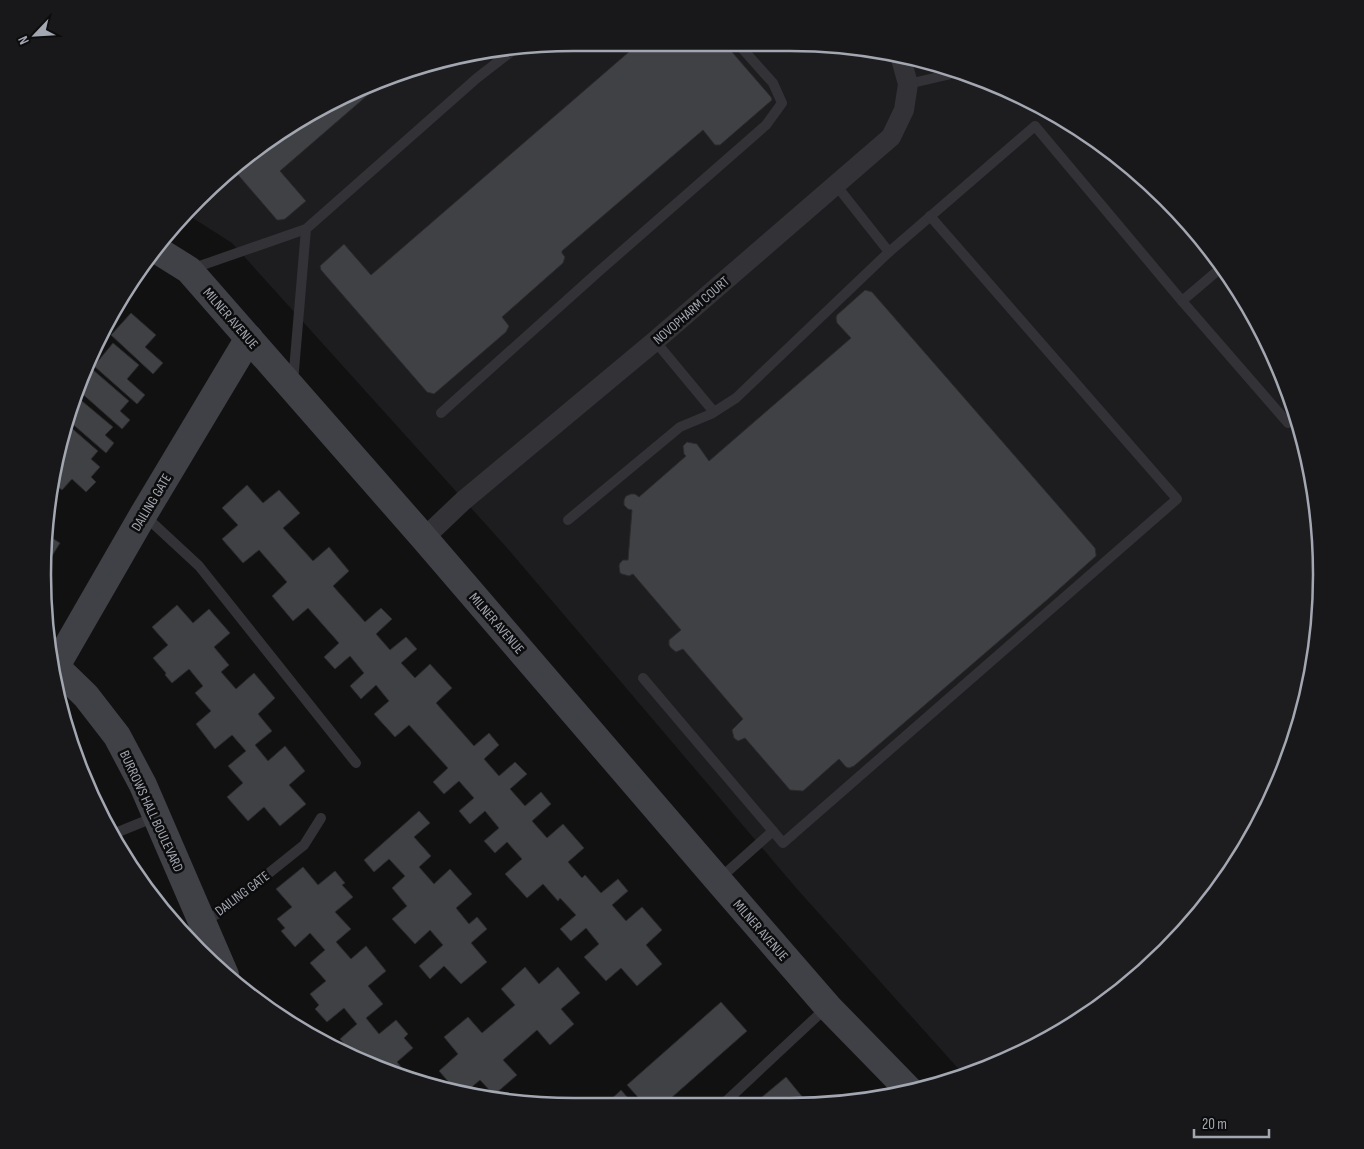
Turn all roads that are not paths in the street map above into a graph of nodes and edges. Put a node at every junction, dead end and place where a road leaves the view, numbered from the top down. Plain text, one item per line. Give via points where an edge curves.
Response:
1 (744, 51) edge
2 (505, 56) edge
3 (902, 64) edge
4 (946, 75) edge
5 (908, 84) junction
6 (836, 184) junction
7 (930, 216) junction
8 (306, 229) junction
9 (162, 252) edge
10 (889, 252) junction
11 (189, 270) junction
12 (1216, 272) edge
13 (1182, 300) junction
14 (249, 338) junction
15 (655, 342) junction
16 (292, 387) junction
17 (440, 412) dead end
18 (714, 412) junction
19 (1288, 423) dead end
20 (143, 515) junction
21 (568, 520) dead end
22 (424, 538) junction
23 (58, 658) edge
24 (60, 671) edge
25 (643, 678) dead end
26 (356, 763) dead end
27 (156, 816) junction
28 (321, 818) dead end
29 (773, 831) junction
30 (119, 832) edge
31 (718, 880) junction
32 (201, 922) junction
33 (216, 955) edge
34 (828, 1007) junction
35 (904, 1085) edge
36 (730, 1098) edge

1 - 17 lane via 773,83 782,104 766,125
2 - 8 lane
3 - 5 street, NOVOPHARM COURT
4 - 5 lane
5 - 6 street, NOVOPHARM COURT via 904,110 891,137
6 - 10 lane
6 - 15 street, NOVOPHARM COURT
7 - 10 lane
7 - 13 lane via 1035,126
7 - 29 lane via 1177,499 783,843
8 - 11 lane
8 - 16 lane
9 - 11 main road, MILNER AVENUE
10 - 18 lane via 736,398
11 - 14 main road, MILNER AVENUE
12 - 13 lane
13 - 19 lane
14 - 16 main road, MILNER AVENUE
14 - 20 main road, DAILING GATE
15 - 18 lane
15 - 22 street, NOVOPHARM COURT via 463,501
16 - 22 main road, MILNER AVENUE
18 - 21 lane via 680,427
20 - 23 main road, DAILING GATE
20 - 26 lane via 199,566
22 - 31 main road, MILNER AVENUE
24 - 27 main road, BURROWS HALL BOULEVARD via 86,696 116,736
25 - 29 lane
27 - 30 lane
27 - 32 main road, BURROWS HALL BOULEVARD
28 - 32 lane, DAILING GATE via 304,845 219,913
29 - 31 lane
31 - 34 main road, MILNER AVENUE
32 - 33 main road, BURROWS HALL BOULEVARD
34 - 35 main road, MILNER AVENUE
34 - 36 lane

